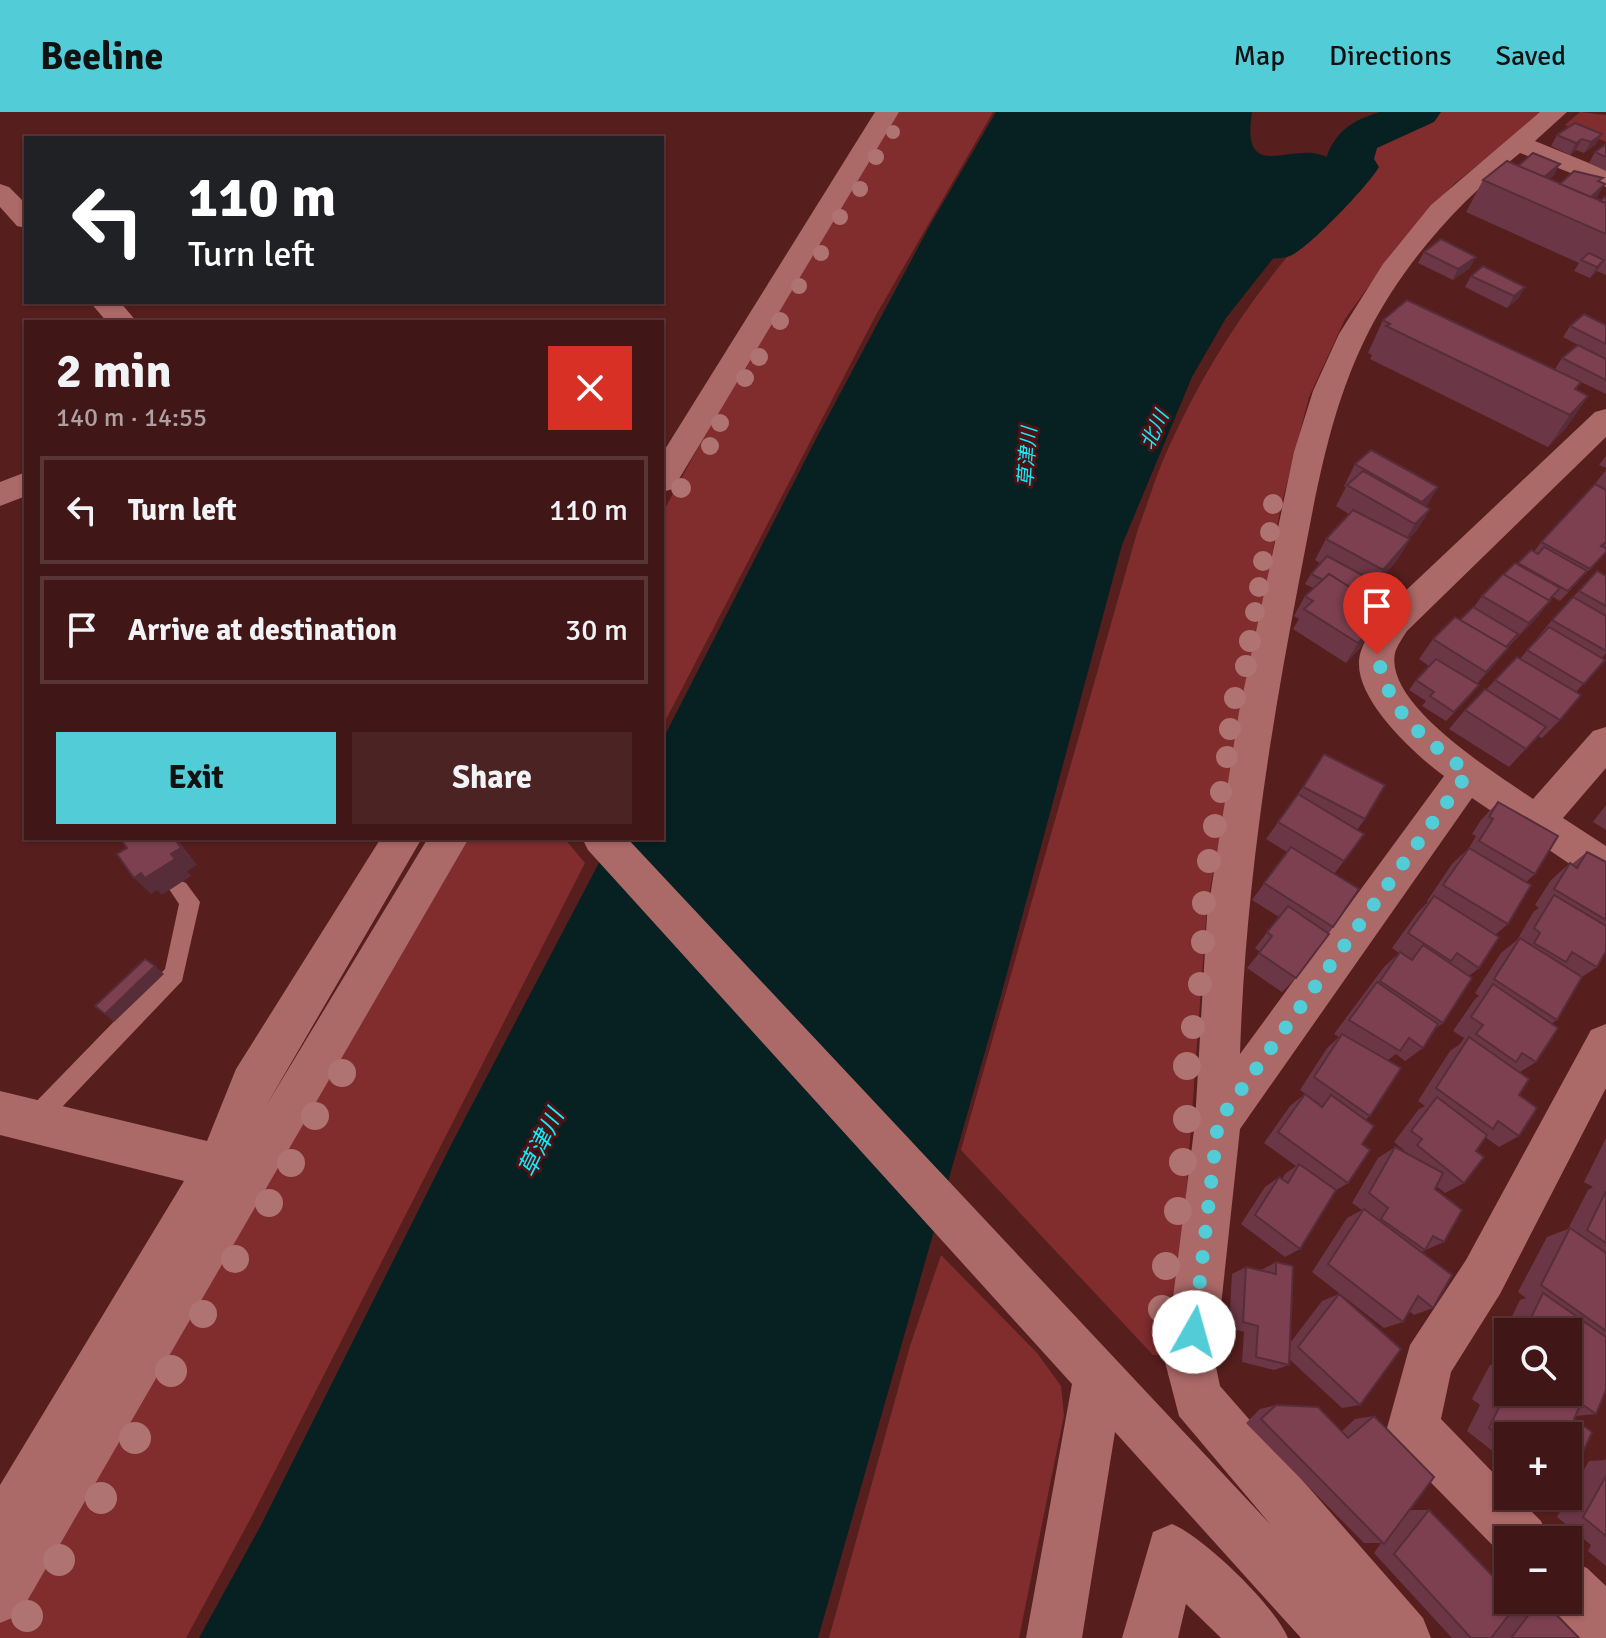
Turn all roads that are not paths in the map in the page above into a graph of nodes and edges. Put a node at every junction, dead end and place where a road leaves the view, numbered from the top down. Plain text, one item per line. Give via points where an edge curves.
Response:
1 (866, 112) edge
2 (887, 112) edge
3 (1555, 112) edge
4 (1518, 143) junction
5 (1606, 179) edge
6 (0, 192) edge
7 (24, 218) edge
8 (106, 304) edge
9 (121, 320) edge
10 (1606, 419) edge
11 (664, 434) edge
12 (664, 478) edge
13 (24, 484) edge
14 (0, 495) edge
15 (1606, 742) edge
16 (1468, 773) junction
17 (1538, 820) junction
18 (401, 840) edge
19 (427, 840) edge
20 (448, 840) edge
21 (604, 840) edge
22 (1606, 867) edge
23 (179, 889) dead end
24 (1606, 1044) edge
25 (17, 1116) edge
26 (1218, 1122) junction
27 (219, 1167) junction
28 (1098, 1377) junction
29 (1508, 1526) edge
30 (0, 1535) edge
31 (0, 1596) edge
32 (1582, 1601) edge
33 (1606, 1625) edge
34 (1383, 1636) edge
35 (1054, 1638) edge
36 (1150, 1638) edge
37 (1260, 1638) edge

1 - 11 street
2 - 12 street
3 - 4 street
4 - 5 street
4 - 26 street via 1442,208 1404,254 1352,335 1322,412 1262,676 1227,904
6 - 7 street
8 - 9 street
10 - 16 street via 1394,622 1377,654 1385,690 1410,725
13 - 14 street
15 - 17 street
16 - 17 street
16 - 26 street
17 - 22 street
18 - 27 street via 252,1084
19 - 27 street
20 - 31 street
21 - 28 street
23 - 25 lane via 190,902 175,974
24 - 29 street via 1483,1277 1428,1363 1413,1428
25 - 27 street
26 - 34 street via 1190,1362 1197,1398
27 - 30 street
28 - 34 street via 1335,1634
28 - 35 street
32 - 33 street
36 - 37 street via 1172,1551

